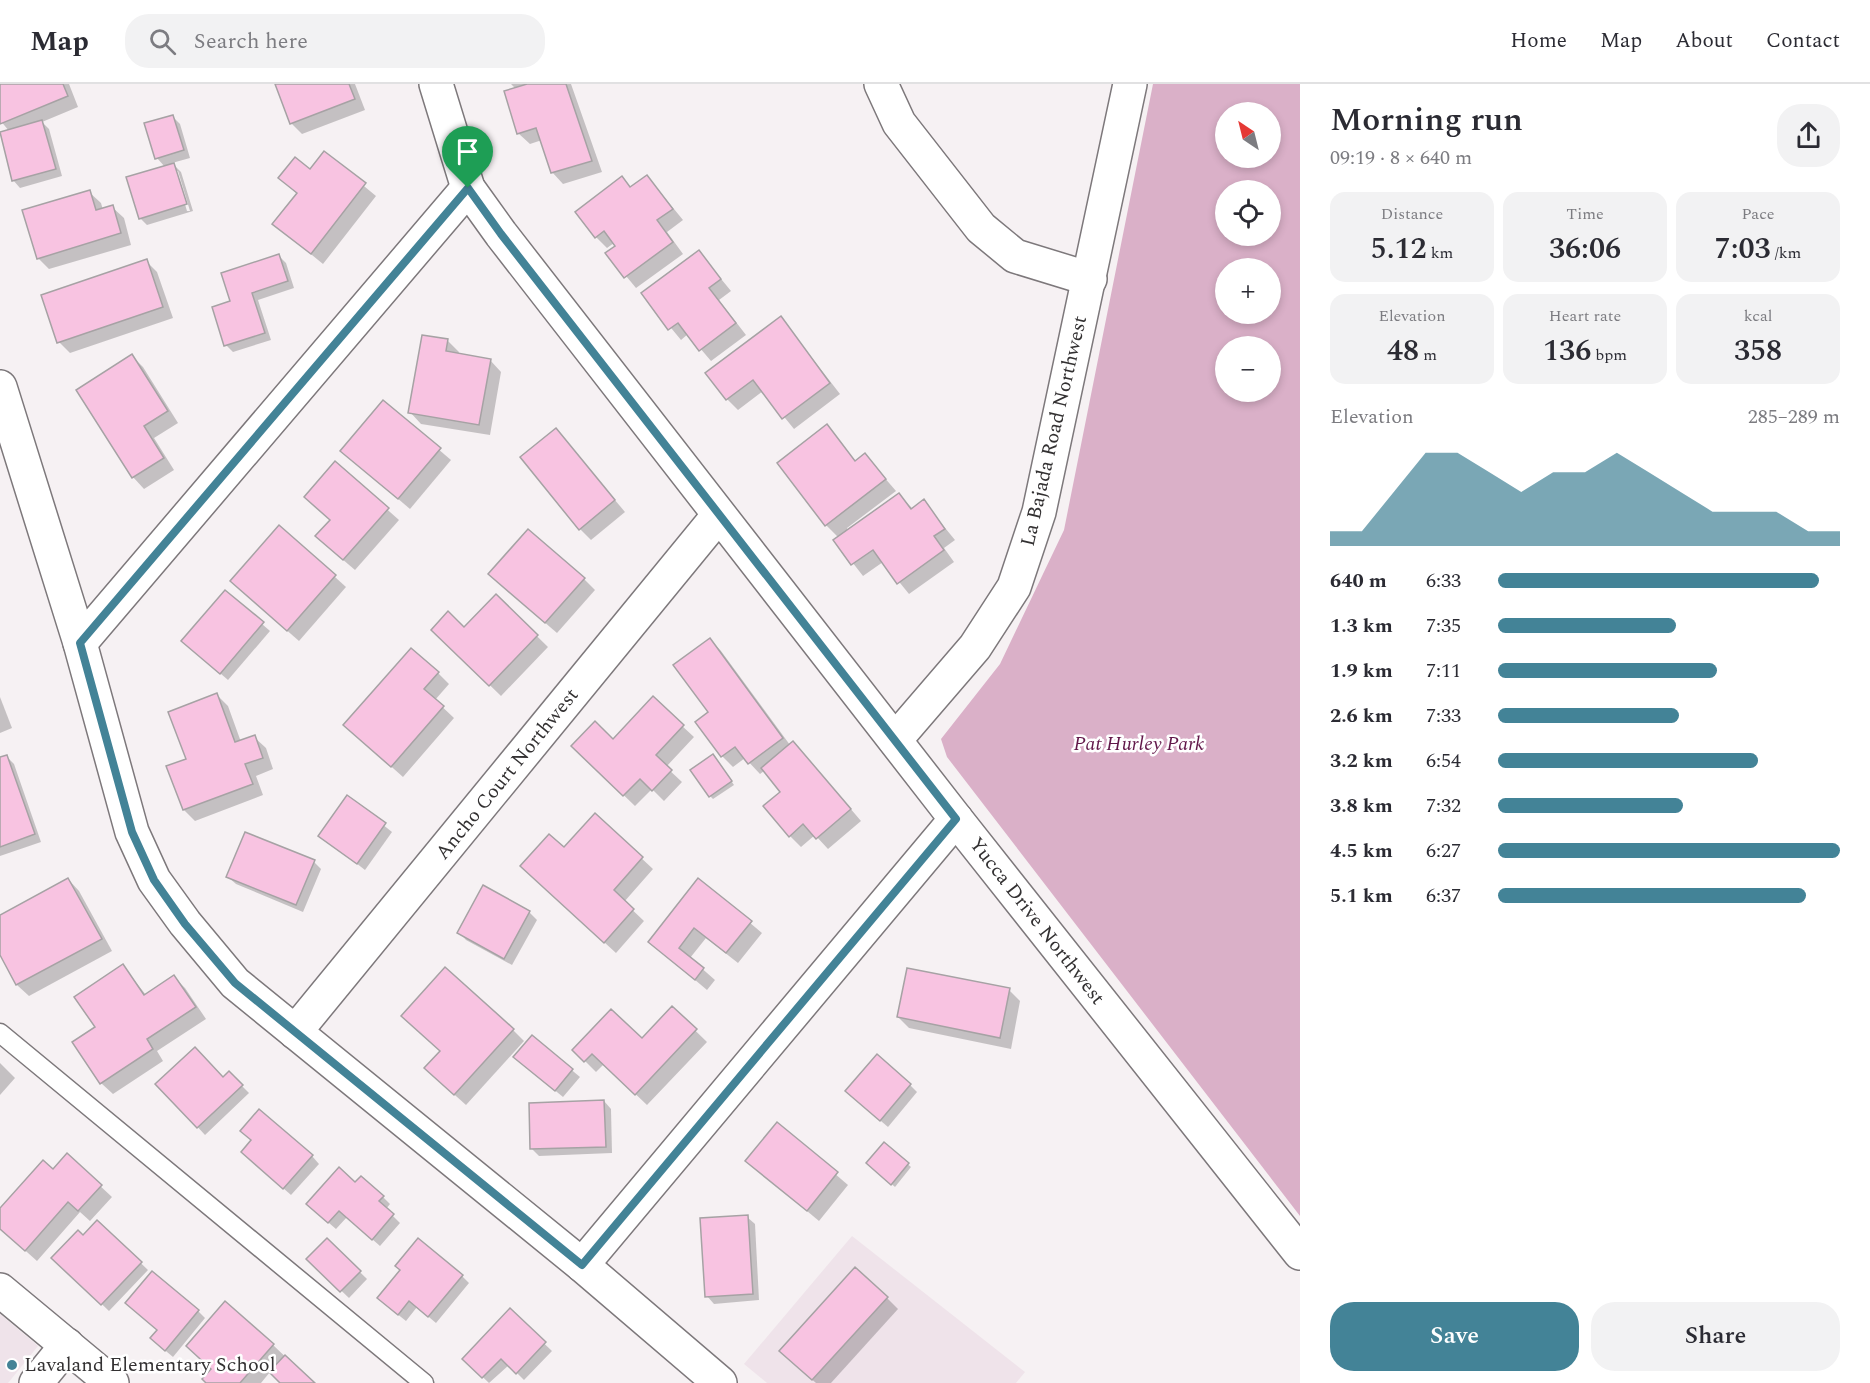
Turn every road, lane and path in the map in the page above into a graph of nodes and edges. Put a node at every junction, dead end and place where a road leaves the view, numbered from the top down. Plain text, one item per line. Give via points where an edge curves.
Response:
1 (436, 84) edge
2 (881, 84) edge
3 (1130, 84) edge
4 (468, 188) junction
5 (1090, 279) junction
6 (0, 387) edge
7 (7, 431) edge
8 (718, 516) junction
9 (80, 643) junction
10 (895, 740) junction
11 (956, 819) junction
12 (296, 1032) junction
13 (0, 1033) edge
14 (1300, 1253) edge
15 (582, 1265) junction
16 (0, 1290) edge
17 (67, 1345) junction
18 (36, 1383) edge
19 (112, 1383) edge
20 (424, 1383) edge
21 (720, 1383) edge

1 - 4 street, Yucca Drive Northwest
2 - 5 street via 899,123 981,228 1015,256
3 - 5 street, La Bajada Road Northwest
4 - 8 street, Yucca Drive Northwest
4 - 9 street
5 - 10 street, La Bajada Road Northwest via 1039,512 1014,587 975,647
6 - 7 street
7 - 9 street
8 - 10 street, Yucca Drive Northwest
8 - 12 street, Ancho Court Northwest
9 - 12 street via 132,832 154,880 235,983
10 - 11 street, Yucca Drive Northwest
11 - 14 street, Yucca Drive Northwest
11 - 15 street
12 - 15 street
13 - 20 lane
15 - 21 street
16 - 17 street
17 - 18 street
17 - 19 street

